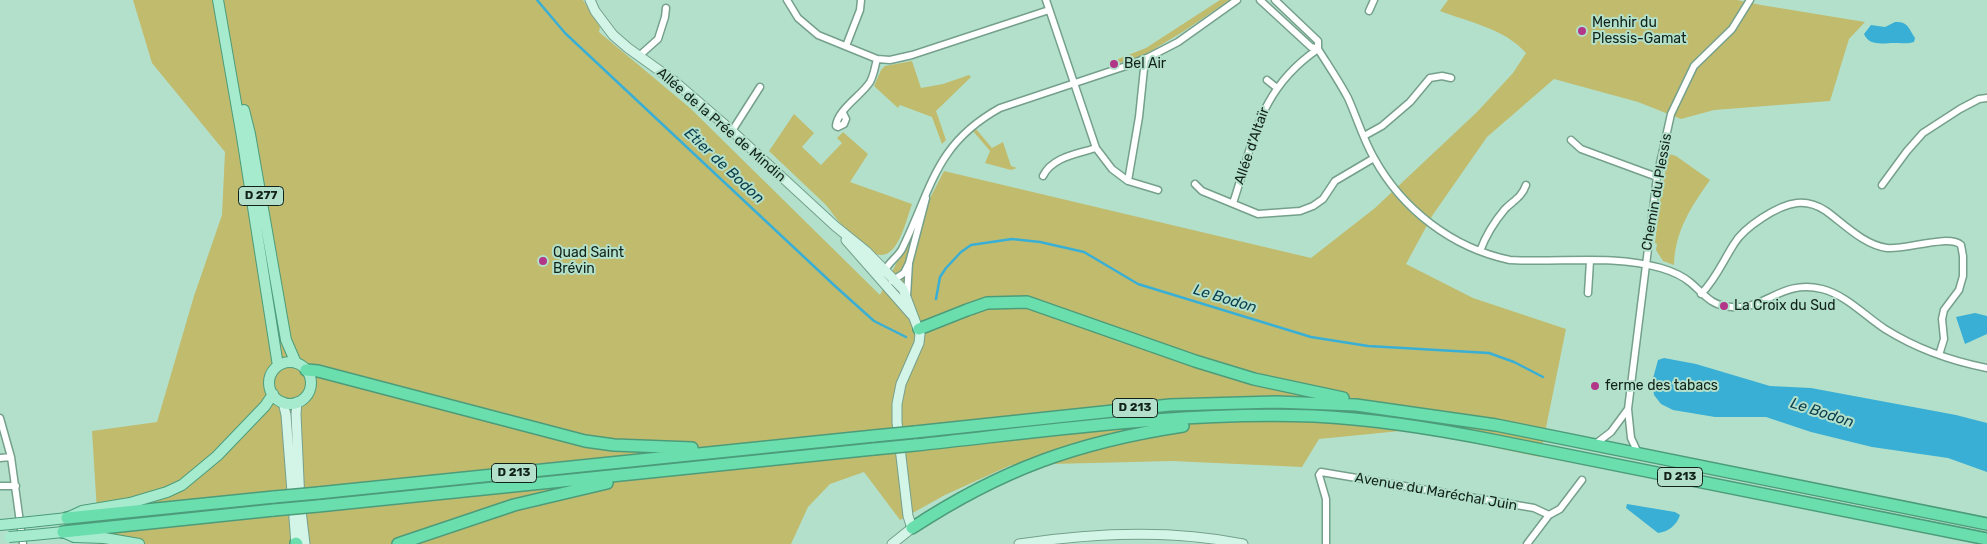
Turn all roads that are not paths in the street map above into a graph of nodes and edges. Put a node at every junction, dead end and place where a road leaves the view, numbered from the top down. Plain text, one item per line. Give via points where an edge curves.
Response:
1 (218, 0) edge
2 (590, 0) edge
3 (788, 0) edge
4 (861, 0) edge
5 (1046, 0) edge
6 (1237, 0) edge
7 (1260, 0) edge
8 (1275, 0) edge
9 (1374, 0) edge
10 (1750, 0) edge
11 (666, 8) dead end
12 (1049, 10) junction
13 (1369, 11) dead end
14 (223, 28) junction
15 (846, 46) junction
16 (1318, 49) junction
17 (639, 56) junction
18 (1145, 58) junction
19 (877, 59) junction
20 (1451, 78) dead end
21 (1267, 80) dead end
22 (1074, 83) junction
23 (760, 86) dead end
24 (1277, 88) junction
25 (1987, 98) edge
26 (842, 113) dead end
27 (732, 131) junction
28 (1364, 136) junction
29 (1571, 140) dead end
30 (1096, 148) junction
31 (1374, 158) junction
32 (1043, 176) dead end
33 (1657, 177) junction
34 (1128, 181) junction
35 (1195, 184) dead end
36 (1526, 185) dead end
37 (1882, 185) dead end
38 (1158, 190) dead end
39 (927, 191) junction
40 (1233, 204) junction
41 (835, 226) junction
42 (1480, 251) junction
43 (1590, 261) junction
44 (909, 262) junction
45 (1646, 265) junction
46 (885, 270) junction
47 (895, 280) junction
48 (883, 283) junction
49 (1588, 293) dead end
50 (1701, 294) junction
51 (908, 297) junction
52 (912, 315) junction
53 (920, 330) junction
54 (1939, 355) junction
55 (296, 363) junction
56 (278, 366) junction
57 (1987, 368) edge
58 (306, 370) junction
59 (273, 394) junction
60 (282, 402) junction
61 (297, 402) junction
62 (1356, 405) junction
63 (1628, 409) junction
64 (0, 418) edge
65 (1198, 418) junction
66 (1594, 444) junction
67 (710, 452) junction
68 (1638, 454) junction
69 (11, 457) junction
70 (0, 458) edge
71 (640, 473) junction
72 (1582, 480) dead end
73 (0, 486) edge
74 (16, 486) junction
75 (1549, 515) junction
76 (67, 518) junction
77 (1987, 524) edge
78 (0, 525) edge
79 (912, 528) junction
80 (63, 532) junction
81 (5, 538) edge
82 (1987, 539) edge
83 (905, 540) edge
84 (1082, 540) edge
85 (23, 544) edge
86 (139, 544) edge
87 (298, 544) edge
88 (398, 544) edge
89 (892, 544) edge
90 (1018, 544) edge
91 (1243, 544) edge
92 (1326, 544) edge
93 (1527, 544) edge

1 - 14 main road, D 277
2 - 17 street, Allée de la Prée de Mindin via 613,35
3 - 15 street via 798,18 818,35
4 - 15 street
5 - 12 street
6 - 18 street via 1178,42
7 - 16 street via 1311,47
8 - 16 street via 1318,41
9 - 13 street
10 - 33 street, Chemin du Plessis via 1732,29 1694,66 1671,114
11 - 17 street via 658,39
12 - 19 street via 912,55
12 - 22 street
14 - 55 main road, D 277 via 250,134 286,340
14 - 56 main road, D 277
15 - 19 street
16 - 24 street, Allée d'Altaïr via 1302,60
16 - 28 street via 1346,96
17 - 27 street, Allée de la Prée de Mindin via 674,81
18 - 22 street
18 - 34 street
19 - 26 street via 870,82
20 - 28 street via 1430,78 1410,102 1382,126
21 - 24 street
22 - 30 street
22 - 39 street via 1000,108 984,117 948,150
23 - 27 street
24 - 40 street, Allée d'Altaïr via 1259,120
25 - 37 street via 1960,109 1923,133
27 - 41 street, Allée de la Prée de Mindin
28 - 31 street
29 - 33 street via 1581,149
30 - 32 street via 1055,161
30 - 34 street via 1112,170
31 - 40 street via 1335,181 1323,199 1300,210 1258,214
31 - 42 street via 1414,210 1447,236
33 - 45 street, Chemin du Plessis
34 - 38 street
35 - 40 street via 1202,191
36 - 42 street via 1523,193 1492,225
39 - 44 street
39 - 46 street via 903,247
41 - 46 street
41 - 48 street
42 - 43 street via 1510,260
43 - 45 street
43 - 49 street
44 - 47 street via 904,273
44 - 51 street
45 - 50 street via 1681,276
45 - 63 street, Chemin du Plessis
46 - 47 street
46 - 48 street
47 - 48 street
47 - 51 street
48 - 52 street
50 - 54 street via 1716,304 1733,308 1748,306 1790,288 1821,289 1834,293 1907,342
50 - 54 street via 1721,270 1734,243 1744,232 1787,206 1812,204 1878,246 1900,248 1951,240 1961,245 1963,276 1959,290 1944,310 1944,339
51 - 52 street
52 - 53 street
53 - 62 highway via 988,303 1027,302 1195,362 1254,379 1345,398
53 - 79 street via 919,343 901,384 897,422
54 - 57 street
55 - 56 main road
55 - 58 main road
56 - 59 main road via 270,382
58 - 61 main road via 310,388
58 - 67 highway via 585,441 700,448
59 - 60 main road
59 - 76 main road via 217,456 182,485 148,499 82,511
60 - 61 main road
60 - 87 street via 286,414
61 - 87 street
62 - 66 highway, D 213 via 1452,418
62 - 67 highway, D 213, bridge via 1276,402 1170,405
63 - 66 street via 1611,432
63 - 68 street, Chemin du Plessis via 1631,438
64 - 69 street
65 - 71 highway, D 213, bridge
65 - 79 highway via 1183,426 1121,436 1029,464 948,505
65 - 82 highway, D 213 via 1312,416 1424,428
66 - 68 highway, D 213
67 - 76 highway, D 213, bridge
68 - 77 highway, D 213
69 - 70 street
69 - 74 street
71 - 80 highway, D 213, bridge
71 - 88 highway via 628,481 514,505
72 - 75 street via 1560,509
73 - 74 street
74 - 85 street
75 - 92 street, Avenue du Maréchal Juin via 1534,508 1322,472 1319,475 1326,498
75 - 93 street
76 - 78 main road, D 213, bridge
79 - 83 street
80 - 81 main road, D 213, bridge
80 - 86 main road via 74,537
83 - 89 street
84 - 90 street
84 - 91 street via 1112,534 1181,536

